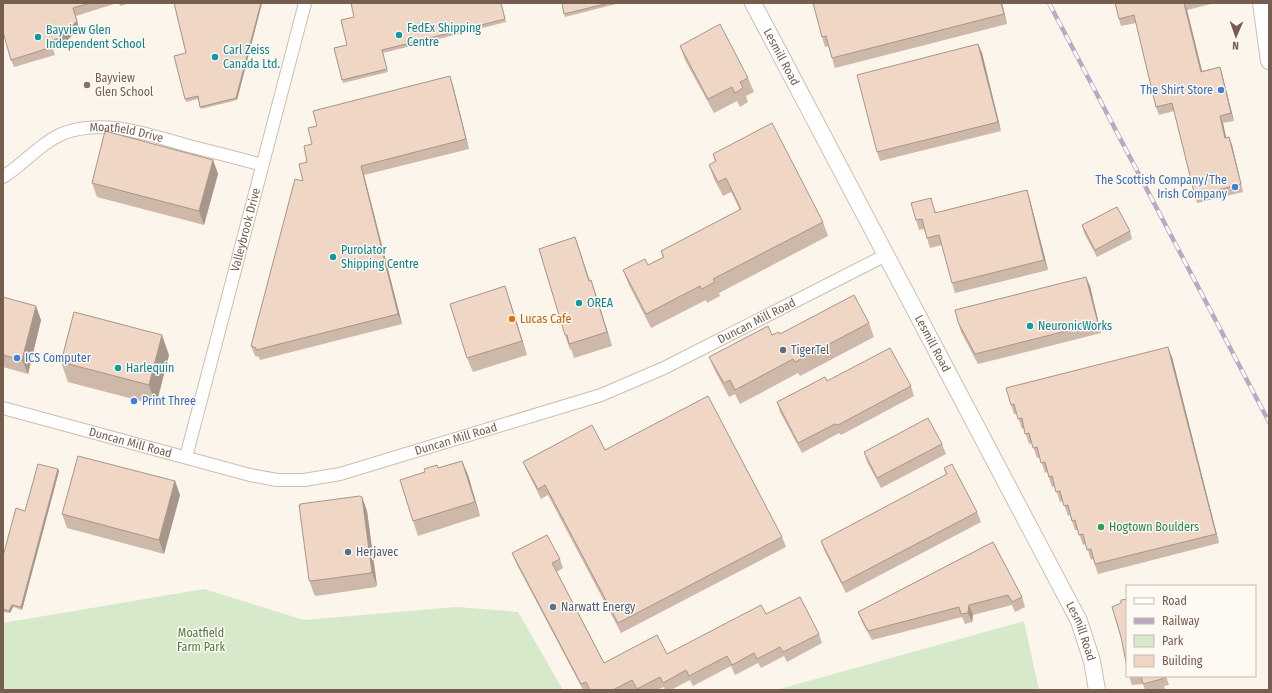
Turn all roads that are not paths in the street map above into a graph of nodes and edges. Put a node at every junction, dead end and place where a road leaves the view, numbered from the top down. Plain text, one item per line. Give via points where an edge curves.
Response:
1 (305, 3) edge
2 (753, 3) edge
3 (1261, 3) edge
4 (1267, 28) edge
5 (1269, 61) edge
6 (262, 165) junction
7 (3, 178) edge
8 (886, 255) junction
9 (3, 408) edge
10 (186, 457) junction
11 (1097, 690) edge

1 - 6 street, Valleybrook Drive
2 - 8 street, Lesmill Road
3 - 4 street
4 - 5 street
6 - 7 street, Moatfield Drive via 142,133 95,127 64,133 46,143
6 - 10 street, Valleybrook Drive
8 - 10 street, Duncan Mill Road via 664,368 601,395 340,474 304,480 277,480
8 - 11 street, Lesmill Road via 1079,621 1092,662
9 - 10 street, Duncan Mill Road

